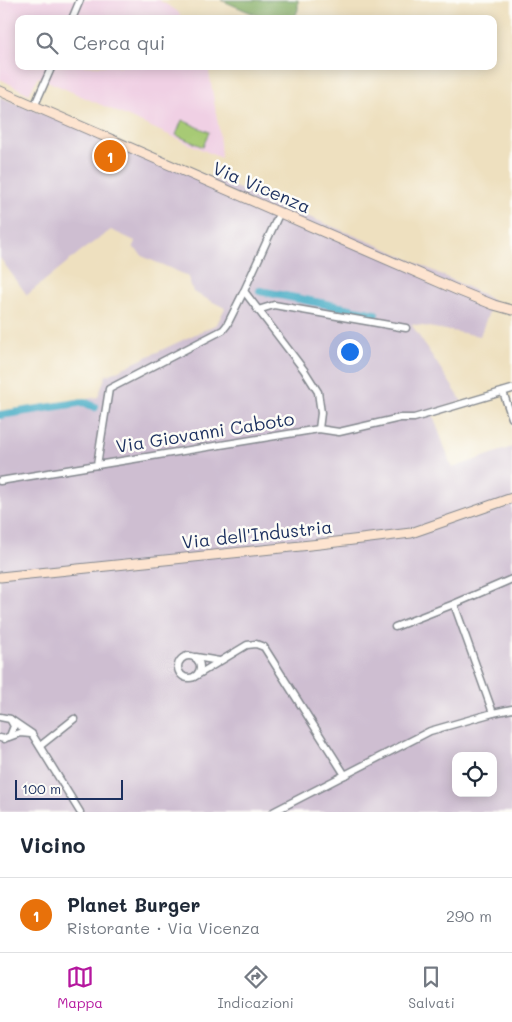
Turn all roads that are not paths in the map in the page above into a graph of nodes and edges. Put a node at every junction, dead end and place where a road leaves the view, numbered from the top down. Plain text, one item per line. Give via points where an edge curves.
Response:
1 (80, 0) edge
2 (74, 15) edge
3 (50, 70) edge
4 (0, 90) edge
5 (34, 107) junction
6 (280, 212) junction
7 (244, 291) junction
8 (258, 310) junction
9 (512, 310) edge
10 (406, 328) dead end
11 (512, 389) edge
12 (503, 392) junction
13 (512, 418) edge
14 (319, 428) junction
15 (97, 465) junction
16 (0, 481) edge
17 (512, 498) edge
18 (0, 577) edge
19 (512, 579) edge
20 (503, 583) junction
21 (512, 588) edge
22 (454, 604) junction
23 (395, 626) dead end
24 (193, 656) junction
25 (219, 662) junction
26 (194, 677) junction
27 (512, 710) edge
28 (493, 713) junction
29 (0, 717) edge
30 (10, 719) junction
31 (74, 719) dead end
32 (32, 734) junction
33 (0, 738) edge
34 (8, 738) junction
35 (40, 746) junction
36 (345, 775) junction
37 (80, 812) edge
38 (273, 812) edge

1 - 2 street
3 - 5 street
4 - 5 street, Via Vicenza
5 - 6 street, Via Vicenza
6 - 7 street
6 - 9 street, Via Vicenza via 456,290
7 - 8 street, Via Giovanni Caboto
7 - 15 street via 223,330 110,389
8 - 10 street via 274,305
8 - 14 street, Via Giovanni Caboto via 318,392
11 - 12 street, Via Giovanni Caboto
12 - 13 street
12 - 14 street, Via Giovanni Caboto via 414,418 400,418 339,432
14 - 15 street, Via Giovanni Caboto
15 - 16 street, Via Giovanni Caboto
17 - 18 street, Via dell'Industria via 411,533
19 - 20 street
20 - 21 street
20 - 22 street
22 - 23 street
22 - 28 street
24 - 25 street
24 - 26 street via 200,665
24 - 26 street via 182,658 178,668 184,676
25 - 26 street
25 - 36 street via 247,645 264,647
27 - 28 street
28 - 36 street via 430,731
29 - 30 street
30 - 32 street
30 - 34 street via 14,730
31 - 35 street
32 - 34 street via 20,733
32 - 35 street
33 - 34 street
35 - 37 street
36 - 38 street

